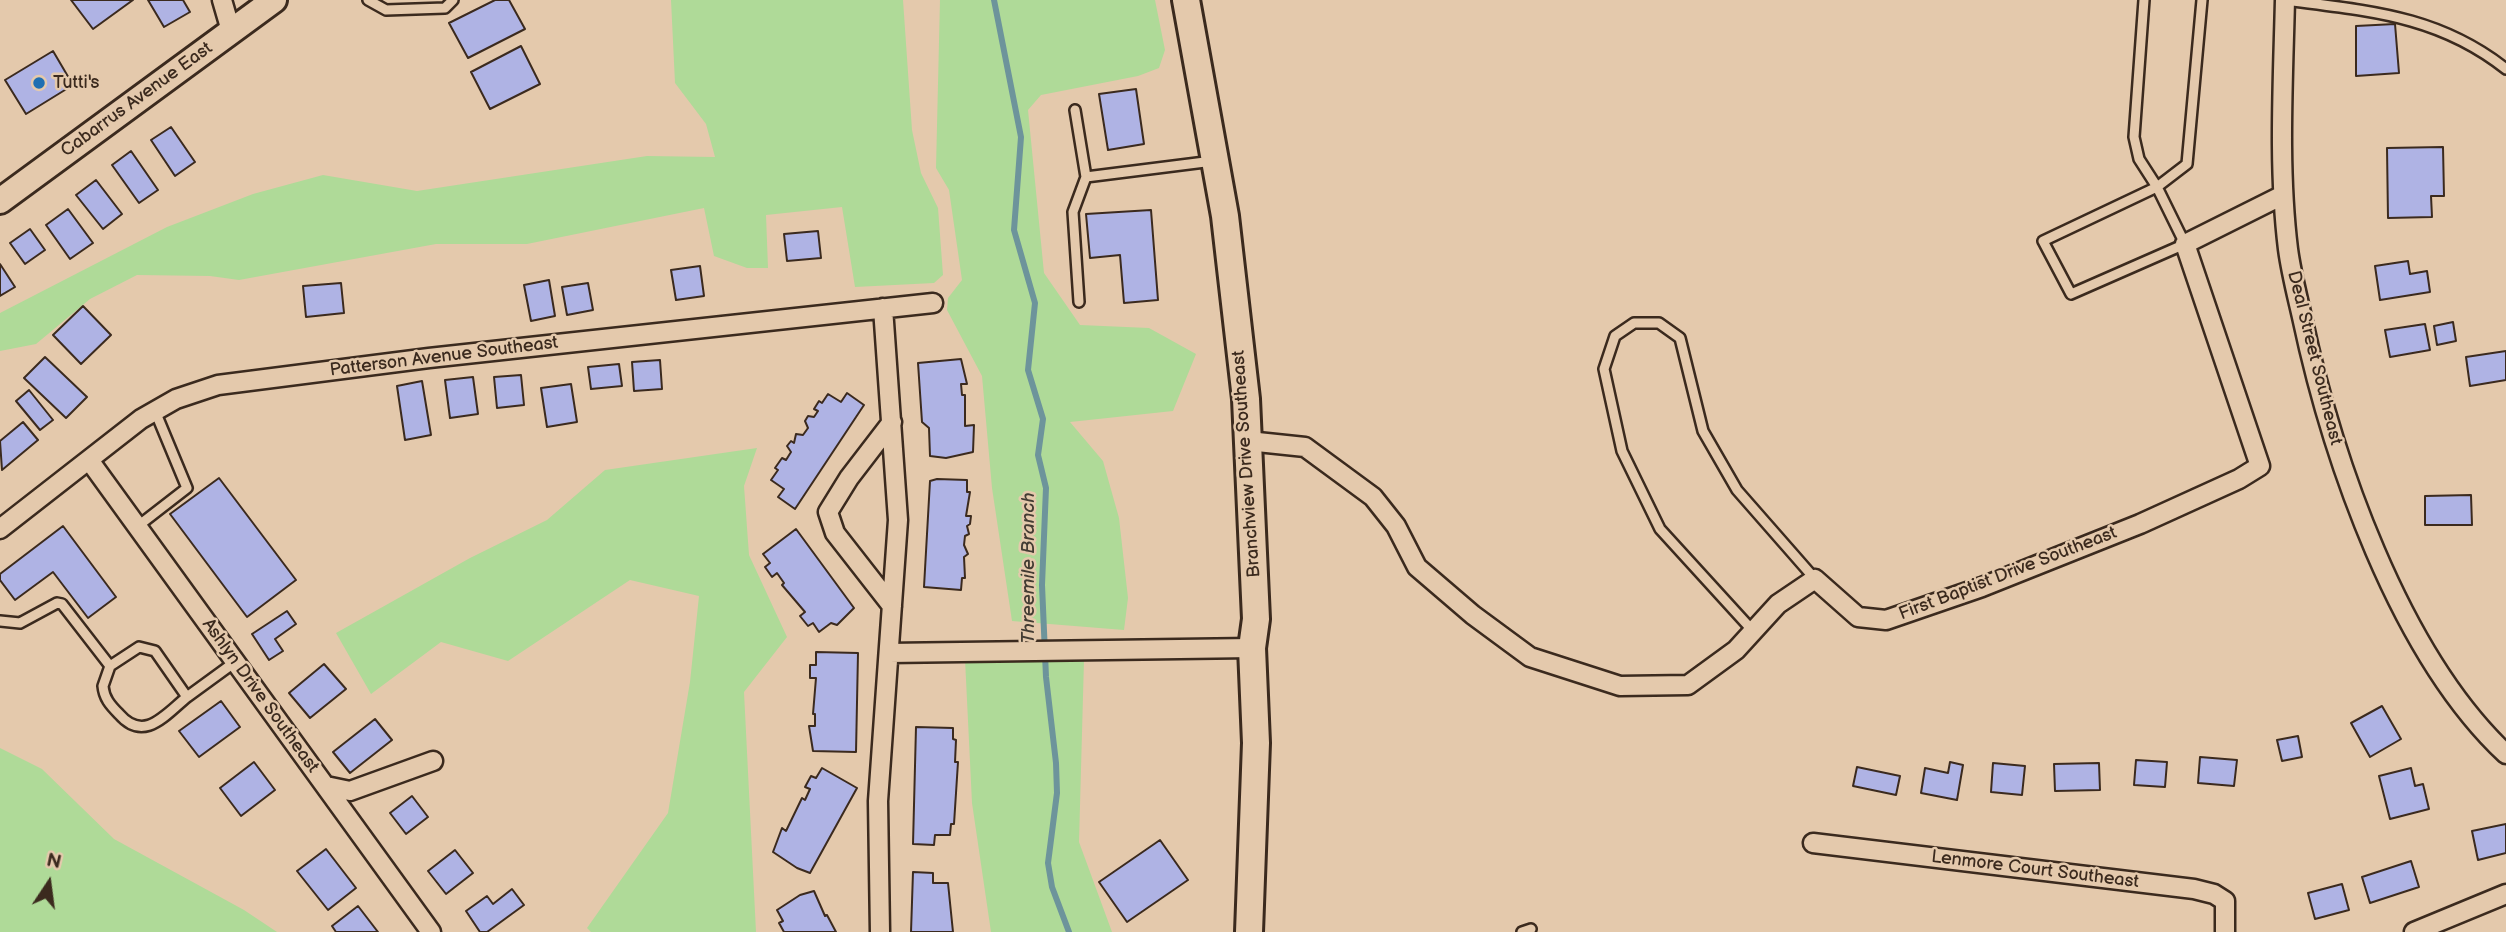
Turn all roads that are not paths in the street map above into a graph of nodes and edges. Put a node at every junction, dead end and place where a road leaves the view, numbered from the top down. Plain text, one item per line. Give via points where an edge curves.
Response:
1 (222, 0) edge
2 (274, 0) edge
3 (368, 0) edge
4 (453, 0) edge
5 (1186, 0) edge
6 (2144, 0) edge
7 (2202, 0) edge
8 (2285, 0) edge
9 (231, 31) junction
10 (2506, 69) edge
11 (1075, 110) dead end
12 (1216, 161) junction
13 (1086, 177) junction
14 (2157, 187) junction
15 (2283, 195) junction
16 (0, 201) edge
17 (2185, 244) junction
18 (1079, 302) dead end
19 (933, 303) dead end
20 (883, 308) junction
21 (155, 411) junction
22 (892, 422) junction
23 (1248, 441) junction
24 (89, 460) junction
25 (138, 526) junction
26 (1, 527) edge
27 (1815, 579) junction
28 (892, 606) junction
29 (0, 621) edge
30 (1753, 631) junction
31 (1252, 648) junction
32 (888, 653) junction
33 (235, 662) junction
34 (110, 666) junction
35 (187, 697) junction
36 (2506, 754) edge
37 (433, 761) dead end
38 (326, 786) junction
39 (1813, 843) dead end
40 (2506, 894) edge
41 (431, 932) edge
42 (880, 932) edge
43 (1249, 932) edge
44 (2225, 932) edge
45 (2414, 932) edge

1 - 9 street
2 - 9 main road, Cabarrus Avenue East
3 - 4 lane via 386,10 445,8
5 - 12 main road, Branchview Drive Southeast
6 - 14 lane via 2134,137 2139,159
7 - 14 lane via 2187,164
8 - 10 lane via 2426,23 2459,36
8 - 15 street, Deal Street Southeast
9 - 16 main road, Cabarrus Avenue East
11 - 13 lane
12 - 13 lane
12 - 23 main road, Branchview Drive Southeast
13 - 18 lane via 1073,212
14 - 17 lane
14 - 17 lane via 2043,241 2071,293
15 - 17 street
15 - 36 street, Deal Street Southeast via 2288,251 2311,362 2337,452 2381,566 2426,653 2488,737
17 - 27 street, First Baptist Drive Southeast via 2260,466 2140,524 1886,620 1858,617
19 - 20 street, Patterson Avenue Southeast
20 - 21 street, Patterson Avenue Southeast via 218,385
20 - 22 street
21 - 24 street, Patterson Avenue Southeast
21 - 25 lane via 187,488
22 - 28 street via 898,520
22 - 28 street via 828,512 835,533
23 - 30 street via 1305,447 1373,498 1396,526 1418,567 1530,657 1620,686 1688,685 1736,650
23 - 31 main road, Branchview Drive Southeast via 1256,619
24 - 25 street, Ashlyn Drive Southeast
24 - 26 street, Patterson Avenue Southeast
25 - 33 street, Ashlyn Drive Southeast
27 - 30 street via 1778,604
27 - 30 lane via 1737,490 1703,432 1680,338 1660,323 1633,323 1615,336 1604,369 1622,451 1660,529
28 - 32 street
29 - 34 lane via 20,623 62,604
31 - 32 street
31 - 43 main road, Branchview Drive Southeast via 1255,743
32 - 42 street via 878,801
33 - 35 lane
33 - 38 street, Ashlyn Drive Southeast
34 - 35 lane via 139,647 148,647
34 - 35 lane via 104,695 129,725 154,724
37 - 38 street via 351,792
38 - 41 street, Ashlyn Drive Southeast
39 - 44 street, Lenmore Court Southeast via 2194,889 2225,901
40 - 45 street

